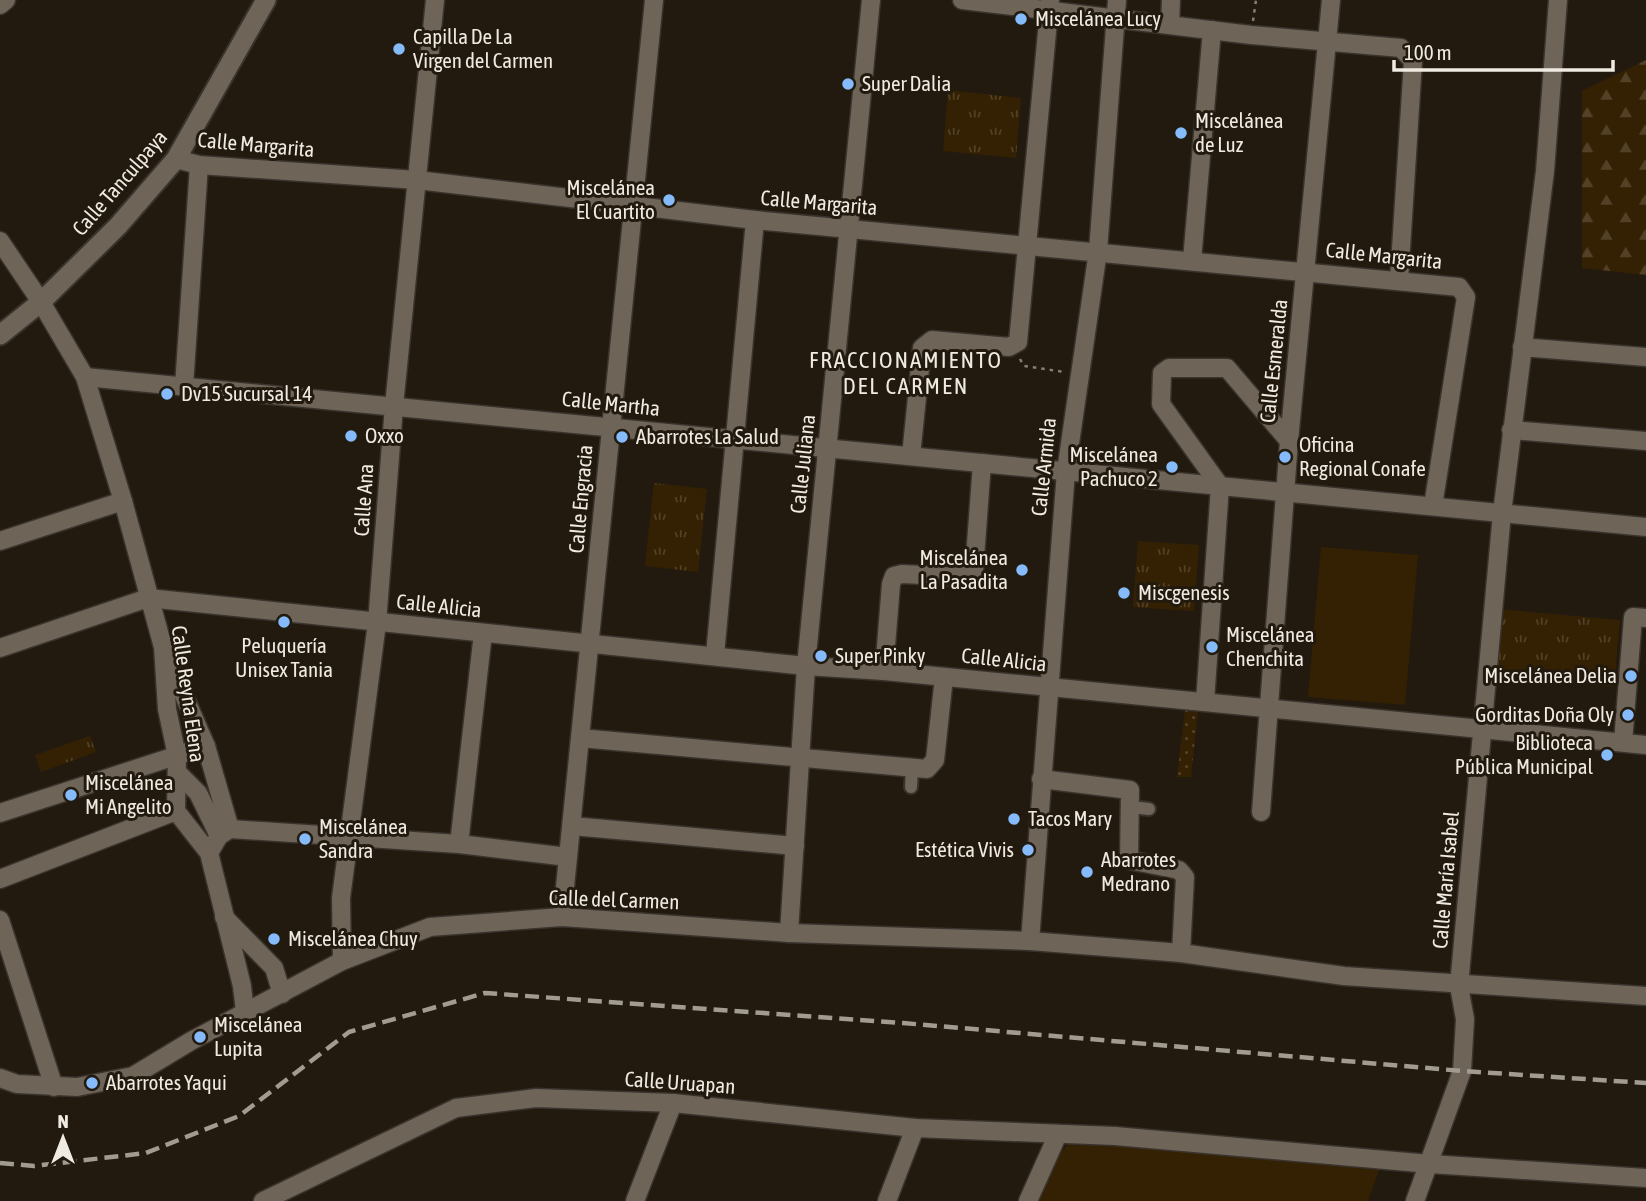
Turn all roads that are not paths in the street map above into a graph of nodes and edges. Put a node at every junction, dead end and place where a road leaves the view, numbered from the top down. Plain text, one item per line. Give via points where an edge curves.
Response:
1 (6, 0) edge
2 (266, 0) edge
3 (435, 0) edge
4 (654, 0) edge
5 (871, 0) edge
6 (962, 0) edge
7 (1171, 0) edge
8 (1331, 0) edge
9 (1558, 0) edge
10 (0, 5) edge
11 (1050, 5) edge
12 (1117, 9) edge
13 (1170, 24) junction
14 (1212, 30) junction
15 (1326, 41) junction
16 (176, 159) junction
17 (199, 165) junction
18 (417, 180) junction
19 (631, 204) junction
20 (755, 220) junction
21 (850, 229) junction
22 (0, 235) edge
23 (0, 241) edge
24 (1028, 246) junction
25 (1098, 251) junction
26 (1192, 260) junction
27 (1307, 271) junction
28 (1399, 280) junction
29 (41, 302) junction
30 (0, 335) edge
31 (1522, 347) junction
32 (1646, 357) edge
33 (85, 377) junction
34 (184, 386) junction
35 (394, 406) junction
36 (610, 427) junction
37 (1511, 430) junction
38 (736, 439) junction
39 (1289, 441) junction
40 (1646, 441) edge
41 (827, 448) junction
42 (911, 456) junction
43 (982, 463) junction
44 (1066, 471) junction
45 (1220, 486) junction
46 (1286, 492) junction
47 (123, 501) junction
48 (1433, 506) junction
49 (1502, 513) junction
50 (1646, 527) edge
51 (0, 541) edge
52 (148, 598) junction
53 (1640, 618) edge
54 (377, 623) junction
55 (483, 633) junction
56 (592, 645) junction
57 (163, 647) junction
58 (0, 648) edge
59 (715, 655) junction
60 (806, 666) junction
61 (884, 671) junction
62 (943, 677) junction
63 (1048, 687) junction
64 (1205, 702) junction
65 (1268, 708) junction
66 (1482, 731) junction
67 (580, 738) junction
68 (1623, 742) junction
69 (1646, 745) edge
70 (206, 746) junction
71 (801, 757) junction
72 (177, 764) junction
73 (1041, 779) junction
74 (1131, 807) junction
75 (1149, 809) dead end
76 (176, 811) junction
77 (1261, 812) dead end
78 (0, 813) edge
79 (572, 826) junction
80 (224, 832) junction
81 (351, 837) junction
82 (460, 844) junction
83 (795, 846) junction
84 (209, 853) junction
85 (568, 857) junction
86 (0, 879) edge
87 (223, 916) junction
88 (562, 917) junction
89 (0, 920) edge
90 (789, 933) junction
91 (1030, 941) junction
92 (1180, 953) junction
93 (342, 961) junction
94 (1459, 986) junction
95 (282, 994) junction
96 (1646, 996) edge
97 (245, 1012) junction
98 (0, 1078) edge
99 (54, 1087) junction
100 (673, 1102) junction
101 (915, 1128) junction
102 (1058, 1134) junction
103 (1430, 1164) junction
104 (1646, 1178) edge
105 (263, 1201) edge
106 (635, 1201) edge
107 (887, 1201) edge
108 (1028, 1201) edge
109 (1415, 1201) edge

1 - 10 street
2 - 16 street, Calle Tanculpaya
3 - 18 street, Calle Ana
4 - 19 street, Calle Engracia
5 - 21 street, Calle Juliana
6 - 11 street
7 - 13 street
8 - 15 street, Calle Esmeralda
9 - 31 street, Calle María Isabel via 1545,171
11 - 12 street
11 - 24 street
12 - 13 street
12 - 25 street, Calle Armida
13 - 14 street
14 - 15 street
14 - 26 street
15 - 27 street, Calle Esmeralda
15 - 28 street via 1402,48 1413,61
16 - 17 street, Calle Margarita
16 - 29 street, Calle Tanculpaya via 118,226
17 - 18 street, Calle Margarita
17 - 34 street
18 - 19 street, Calle Margarita
18 - 35 street, Calle Ana
19 - 20 street, Calle Margarita
19 - 36 street, Calle Engracia
20 - 21 street, Calle Margarita
20 - 38 street
21 - 24 street, Calle Margarita
21 - 41 street, Calle Juliana
22 - 23 street
23 - 29 street
24 - 25 street, Calle Margarita
24 - 42 street via 1014,346 932,340 922,348
25 - 26 street, Calle Margarita
25 - 44 street, Calle Armida
26 - 27 street, Calle Margarita
27 - 28 street, Calle Margarita
27 - 39 street, Calle Esmeralda
28 - 48 street, Calle Margarita via 1460,288 1466,298
29 - 30 street, Calle Tanculpaya
29 - 33 street
31 - 32 street
31 - 37 street, Calle María Isabel
33 - 34 street, Calle Martha
33 - 47 street, Calle Reyna Elena
34 - 35 street, Calle Martha
35 - 36 street, Calle Martha
35 - 54 street, Calle Ana
36 - 38 street, Calle Martha
36 - 56 street, Calle Engracia
37 - 40 street
37 - 49 street, Calle María Isabel
38 - 41 street, Calle Martha
38 - 59 street
39 - 45 street via 1227,368 1165,370 1161,404
39 - 46 street, Calle Esmeralda
41 - 42 street, Calle Martha
41 - 60 street, Calle Juliana
42 - 43 street, Calle Martha
43 - 44 street, Calle Martha
43 - 61 street via 974,571 964,577 894,576
44 - 45 street, Calle Martha
44 - 63 street, Calle Armida
45 - 46 street, Calle Martha
45 - 64 street
46 - 48 street, Calle Martha
46 - 65 street, Calle Esmeralda
47 - 51 street
47 - 52 street, Calle Reyna Elena
48 - 49 street, Calle Martha
49 - 50 street, Calle Martha
49 - 66 street, Calle María Isabel
52 - 54 street, Calle Alicia
52 - 57 street, Calle Reyna Elena
52 - 58 street
53 - 68 street
54 - 55 street, Calle Alicia
54 - 81 street, Calle Ana
55 - 56 street, Calle Alicia
55 - 82 street
56 - 59 street, Calle Alicia
56 - 67 street, Calle Engracia
57 - 70 street
57 - 72 street, Calle Reyna Elena
59 - 60 street, Calle Alicia
60 - 61 street, Calle Alicia
60 - 71 street, Calle Juliana
61 - 62 street, Calle Alicia
62 - 63 street, Calle Alicia
62 - 71 street via 931,767 911,778
63 - 64 street, Calle Alicia
63 - 73 street, Calle Armida
64 - 65 street, Calle Alicia
65 - 66 street, Calle Alicia
65 - 77 street, Calle Esmeralda
66 - 68 street, Calle Alicia
66 - 94 street, Calle María Isabel
67 - 71 street
67 - 79 street, Calle Engracia
68 - 69 street, Calle Alicia
70 - 72 street
70 - 80 street
71 - 83 street, Calle Juliana
72 - 76 street, Calle Reyna Elena
72 - 78 street
72 - 80 street
73 - 74 street via 1126,788 1132,795
73 - 91 street, Calle Armida
74 - 75 street
74 - 92 street via 1129,860 1179,870 1185,877
76 - 84 street
76 - 86 street
79 - 83 street
79 - 85 street, Calle Engracia
80 - 81 street
80 - 84 street
81 - 82 street
81 - 93 street, Calle Ana via 341,898
82 - 85 street
83 - 90 street, Calle Juliana
84 - 87 street
85 - 88 street, Calle Engracia
87 - 95 street via 274,968
87 - 97 street
88 - 90 street, Calle del Carmen
88 - 93 street, Calle del Carmen via 430,927
89 - 99 street
90 - 91 street, Calle del Carmen
91 - 92 street, Calle del Carmen
92 - 94 street, Calle del Carmen via 1344,976
93 - 95 street, Calle del Carmen
94 - 96 street, Calle del Carmen
94 - 103 street, Calle María Isabel via 1465,1018 1462,1071
95 - 97 street, Calle del Carmen
97 - 99 street, Calle del Carmen via 133,1076
98 - 99 street, Calle del Carmen
100 - 101 street, Calle Uruapan
100 - 105 street, Calle Uruapan via 537,1098 456,1108
100 - 106 street
101 - 102 street, Calle Uruapan
101 - 107 street
102 - 103 street, Calle Uruapan
102 - 108 street
103 - 104 street, Calle Uruapan
103 - 109 street, Calle María Isabel

